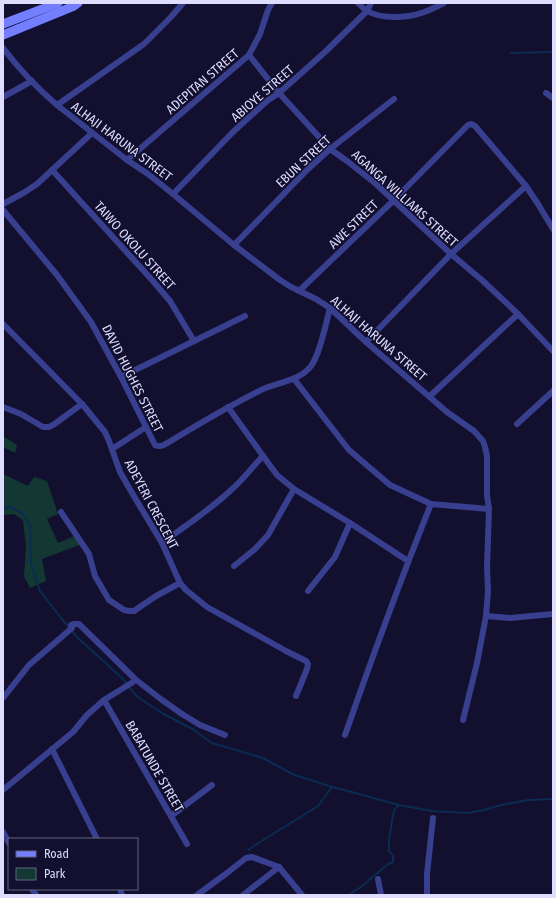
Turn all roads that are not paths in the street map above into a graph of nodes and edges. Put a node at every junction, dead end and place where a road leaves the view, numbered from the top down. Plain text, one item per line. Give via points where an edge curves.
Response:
1 (58, 3) edge
2 (78, 3) edge
3 (183, 3) edge
4 (272, 3) edge
5 (358, 3) edge
6 (371, 3) edge
7 (444, 3) edge
8 (367, 11) junction
9 (3, 24) edge
10 (3, 35) edge
11 (3, 48) edge
12 (249, 55) junction
13 (32, 81) junction
14 (279, 93) junction
15 (546, 93) dead end
16 (3, 97) edge
17 (553, 98) edge
18 (394, 99) dead end
19 (57, 105) junction
20 (92, 133) junction
21 (330, 149) junction
22 (127, 160) junction
23 (52, 170) junction
24 (526, 186) junction
25 (173, 194) junction
26 (393, 201) junction
27 (3, 204) edge
28 (3, 210) edge
29 (553, 229) edge
30 (234, 246) junction
31 (451, 254) junction
32 (299, 291) junction
33 (330, 308) junction
34 (518, 314) junction
35 (245, 316) dead end
36 (3, 324) edge
37 (194, 341) junction
38 (366, 342) junction
39 (553, 351) edge
40 (121, 376) junction
41 (294, 379) junction
42 (553, 391) edge
43 (430, 396) junction
44 (82, 404) junction
45 (3, 407) edge
46 (228, 408) junction
47 (517, 424) dead end
48 (146, 427) junction
49 (112, 449) junction
50 (263, 456) junction
51 (294, 489) junction
52 (431, 504) junction
53 (489, 509) junction
54 (61, 512) dead end
55 (350, 523) junction
56 (162, 543) junction
57 (408, 561) junction
58 (234, 566) dead end
59 (180, 583) junction
60 (308, 591) dead end
61 (553, 614) edge
62 (486, 616) junction
63 (134, 680) junction
64 (296, 696) dead end
65 (3, 698) edge
66 (104, 700) junction
67 (463, 720) dead end
68 (225, 735) dead end
69 (345, 735) dead end
70 (52, 749) junction
71 (212, 785) dead end
72 (3, 790) edge
73 (171, 816) junction
74 (433, 818) dead end
75 (3, 832) edge
76 (96, 838) edge
77 (8, 842) edge
78 (187, 844) dead end
79 (279, 867) junction
80 (378, 879) dead end
81 (197, 895) edge
82 (243, 895) edge
83 (302, 895) edge
84 (381, 895) edge
85 (426, 895) edge

1 - 9 main road
2 - 10 main road
3 - 19 street via 144,44
4 - 12 street, ADEPITAN STREET
5 - 8 street
6 - 8 street, ABIOYE STREET
7 - 8 street via 413,15 395,17 378,16
8 - 14 street, ABIOYE STREET
11 - 13 street, ALHAJI HARUNA STREET via 16,66
12 - 14 street, AGANGA WILLIAMS STREET
12 - 22 street, ADEPITAN STREET
13 - 16 street
13 - 19 street, ALHAJI HARUNA STREET
14 - 21 street, AGANGA WILLIAMS STREET
14 - 25 street, ABIOYE STREET via 233,132
15 - 17 street
18 - 21 street, EBUN STREET
19 - 20 street, ALHAJI HARUNA STREET
20 - 22 street, ALHAJI HARUNA STREET
20 - 23 street
21 - 26 street, AGANGA WILLIAMS STREET via 376,184
21 - 30 street, EBUN STREET
22 - 25 street, ALHAJI HARUNA STREET
23 - 27 street via 31,188
23 - 37 street, TAIWO OKOLU STREET via 170,301
24 - 26 street, AWE STREET via 473,125 468,125
24 - 29 street
24 - 31 street
25 - 30 street, ALHAJI HARUNA STREET
26 - 31 street, AGANGA WILLIAMS STREET
26 - 32 street, AWE STREET
28 - 40 street, DAVID HUGHES STREET via 57,275 91,322
30 - 32 street, ALHAJI HARUNA STREET
31 - 34 street, AGANGA WILLIAMS STREET
31 - 38 street
32 - 33 street, ALHAJI HARUNA STREET
33 - 38 street, ALHAJI HARUNA STREET
33 - 41 street, DAVID HUGHES STREET via 316,357 304,373
34 - 39 street, AGANGA WILLIAMS STREET
34 - 43 street
35 - 37 street
36 - 44 street, ADEYERI CRESCENT
37 - 40 street
38 - 43 street, ALHAJI HARUNA STREET
40 - 48 street, DAVID HUGHES STREET
41 - 46 street, DAVID HUGHES STREET via 261,390
41 - 52 street via 349,450 390,485
42 - 47 street
43 - 53 street, ALHAJI HARUNA STREET via 483,441 487,456
44 - 45 street via 49,427
44 - 49 street, ADEYERI CRESCENT via 105,432
46 - 48 street, DAVID HUGHES STREET via 160,447 155,445
46 - 50 street
48 - 49 street
49 - 56 street, ADEYERI CRESCENT via 120,472
50 - 51 street via 277,475
50 - 56 street via 232,490
51 - 55 street
51 - 58 street via 268,535
52 - 53 street
52 - 57 street
53 - 62 street, ALHAJI HARUNA STREET
54 - 59 street via 89,554 95,576 109,600 124,610 134,610
55 - 57 street
55 - 60 street via 335,557
56 - 59 street, ADEYERI CRESCENT
57 - 69 street
59 - 64 street, ADEYERI CRESCENT via 207,607 306,661 307,669
61 - 62 street via 510,618
62 - 67 street, ALHAJI HARUNA STREET
63 - 65 street via 79,624 74,624 29,665
63 - 66 street
63 - 68 street via 200,726
66 - 70 street via 74,732
66 - 73 street, BABATUNDE STREET
70 - 72 street
70 - 76 street
71 - 73 street
73 - 78 street, BABATUNDE STREET
74 - 85 street
75 - 77 street
79 - 81 street via 252,857 246,858
79 - 82 street
79 - 83 street
80 - 84 street

